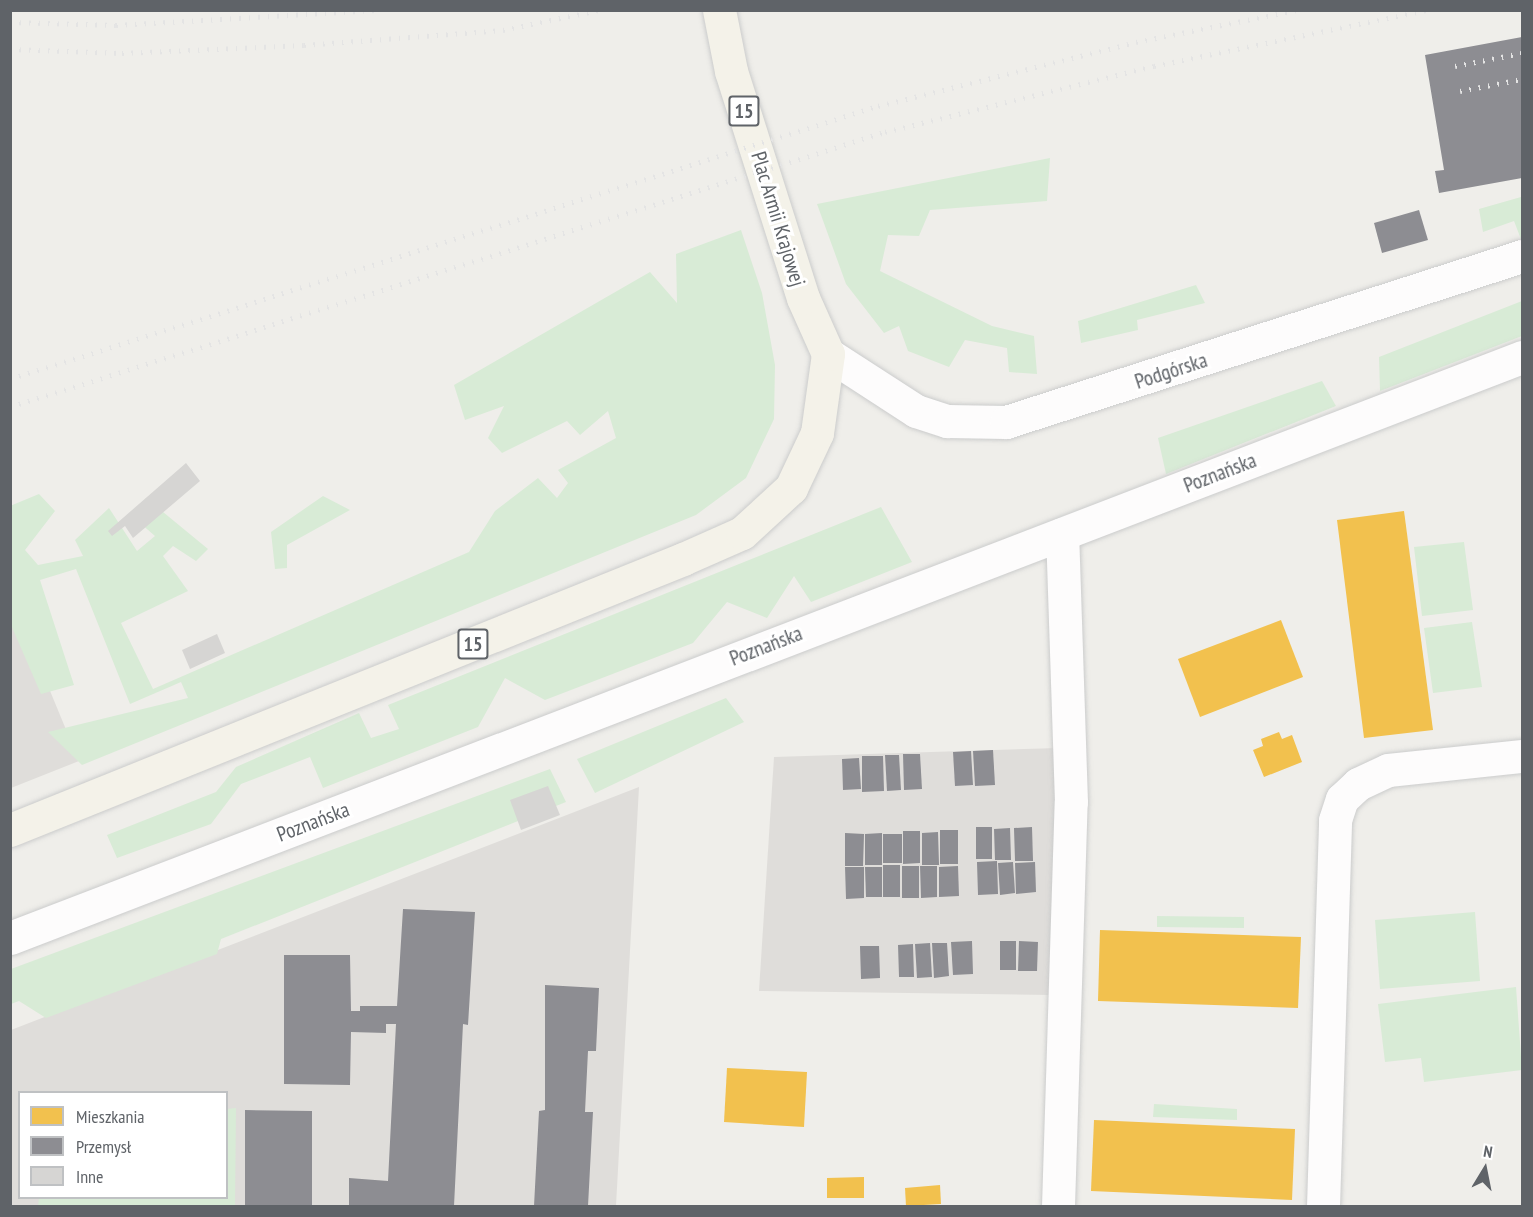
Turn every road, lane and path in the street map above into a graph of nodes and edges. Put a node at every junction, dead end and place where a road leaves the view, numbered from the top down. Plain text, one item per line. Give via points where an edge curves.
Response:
1 (719, 10) edge
2 (1522, 256) edge
3 (828, 354) junction
4 (1522, 357) edge
5 (1062, 534) junction
6 (1522, 756) edge
7 (10, 830) edge
8 (10, 938) edge
9 (1058, 1206) edge
10 (1323, 1206) edge

1 - 3 main road, Plac Armii Krajowej / 15 via 731,71 803,298
2 - 3 street, Podgórska via 1006,422 947,421 916,411
3 - 7 main road, 15 via 825,404 803,468 775,506 742,532
4 - 5 street, Poznańska
5 - 8 street, Poznańska
5 - 9 street via 1071,802
6 - 10 street via 1388,770 1358,784 1342,799 1335,820

